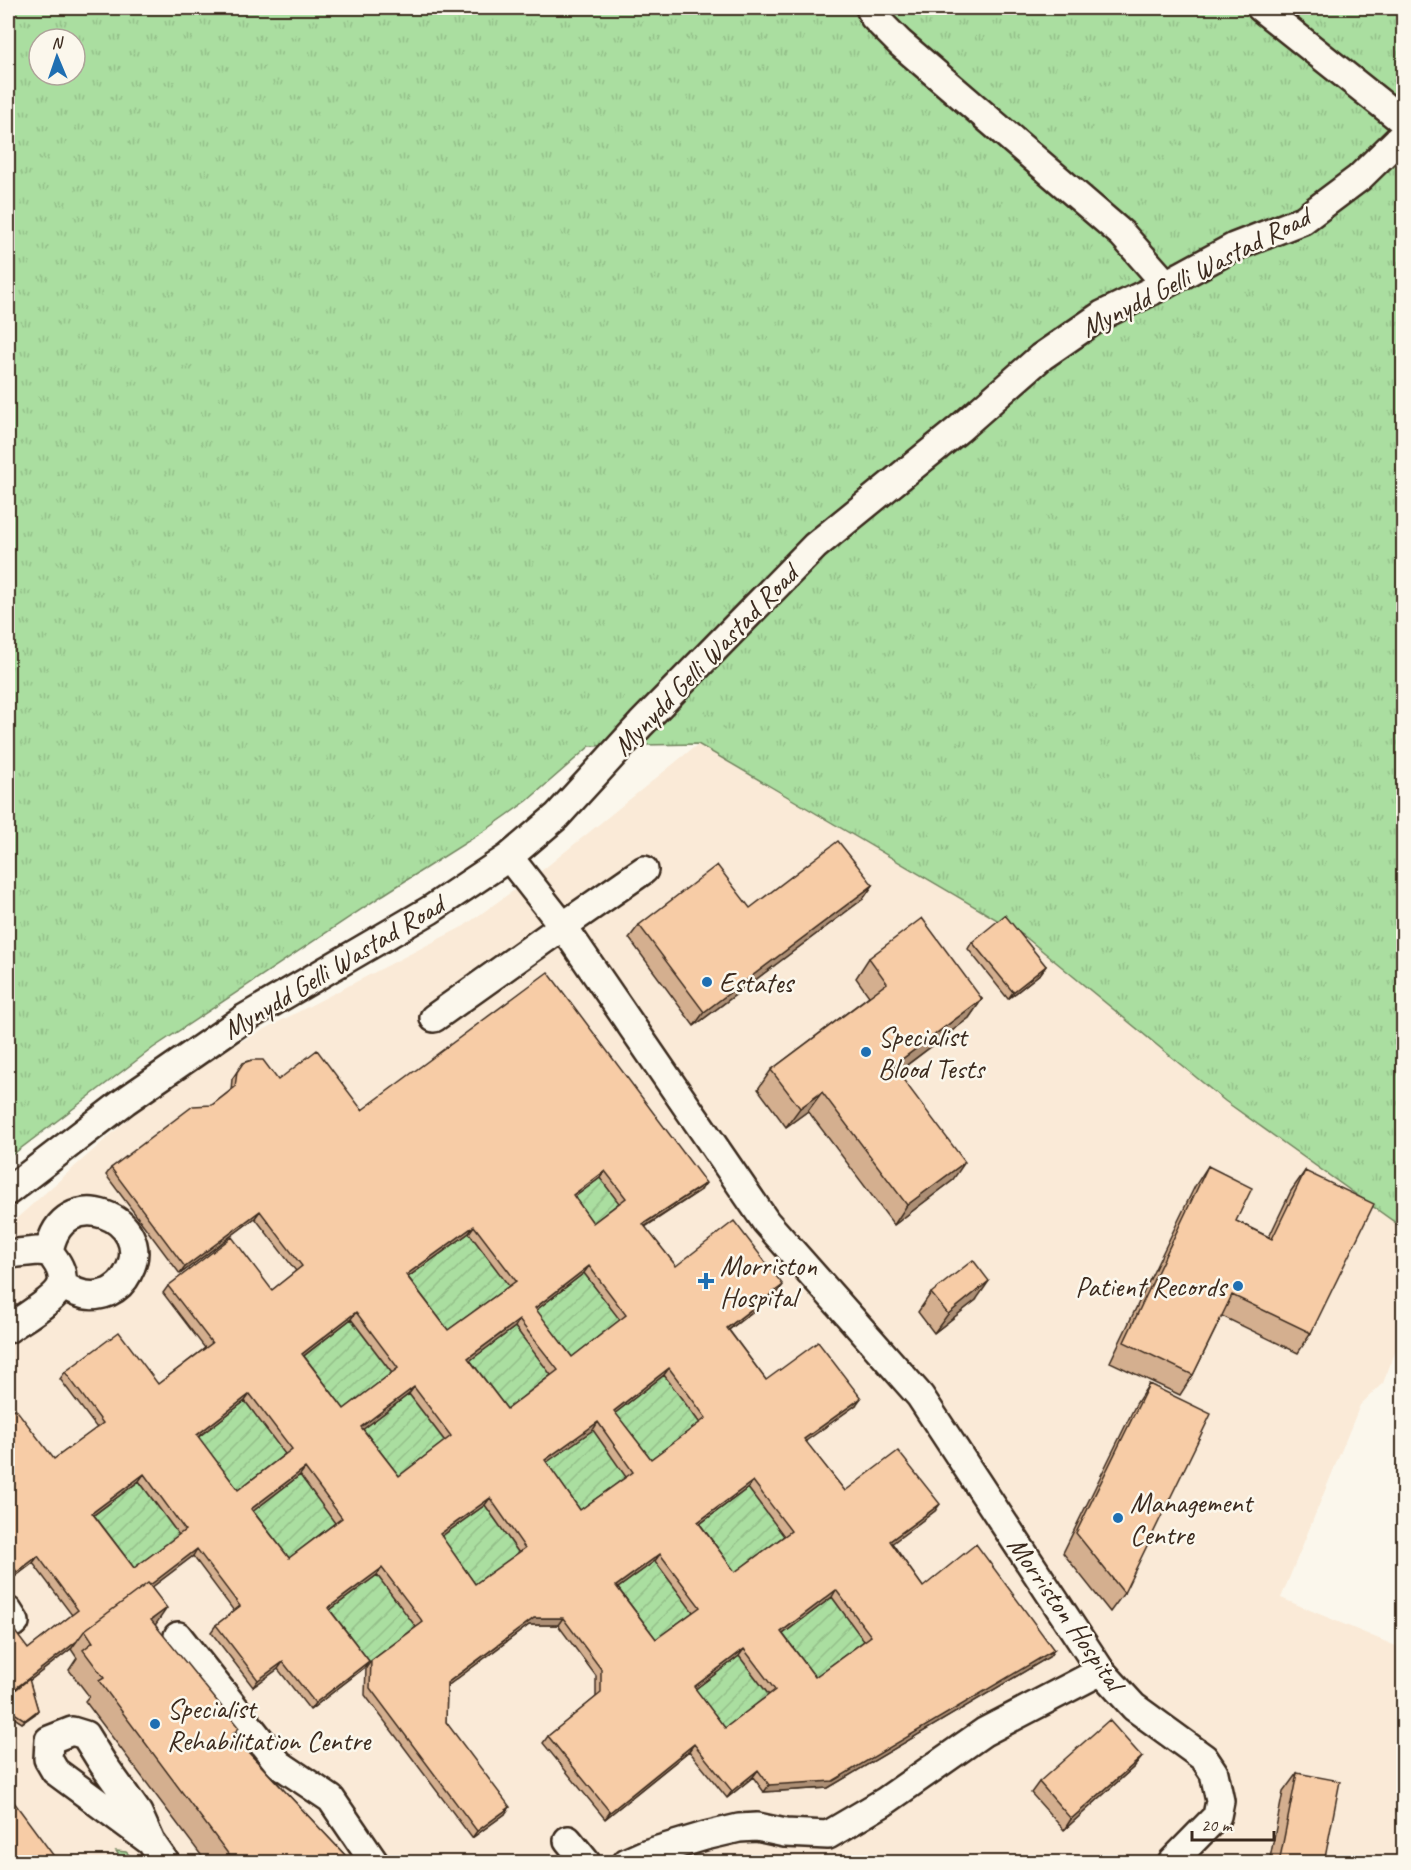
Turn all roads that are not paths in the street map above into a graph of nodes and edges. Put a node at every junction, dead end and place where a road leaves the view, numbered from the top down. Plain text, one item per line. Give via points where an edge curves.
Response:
1 (870, 8) edge
2 (1261, 8) edge
3 (1404, 122) edge
4 (1404, 134) edge
5 (1166, 284) junction
6 (509, 857) junction
7 (644, 870) dead end
8 (563, 926) junction
9 (434, 1018) dead end
10 (8, 1191) edge
11 (49, 1252) junction
12 (8, 1254) edge
13 (62, 1284) junction
14 (8, 1329) edge
15 (178, 1636) dead end
16 (1101, 1671) junction
17 (568, 1840) dead end
18 (374, 1863) edge
19 (586, 1863) edge
20 (627, 1863) edge
21 (1172, 1863) edge

1 - 5 street via 900,43 1122,234
2 - 3 street
4 - 5 street, Mynydd Gelli Wastad Road via 1359,178 1303,220 1234,247
5 - 6 street, Mynydd Gelli Wastad Road via 1102,315 1041,357 815,546 557,816
6 - 8 street, Morriston Hospital
6 - 10 street, Mynydd Gelli Wastad Road via 430,910 244,1018 125,1101
7 - 8 street
8 - 9 street
8 - 16 street, Morriston Hospital via 766,1222 920,1396
11 - 12 street
11 - 13 street via 57,1262
11 - 13 street via 57,1229 78,1213 104,1213 116,1219 131,1240 132,1267 113,1290 85,1295
13 - 14 street via 54,1296
15 - 18 street via 279,1764 331,1798
16 - 20 street via 984,1732 884,1802 828,1835 739,1828 645,1854
16 - 21 street, Morriston Hospital via 1134,1707 1204,1758 1214,1773 1220,1801 1217,1816
17 - 19 street

